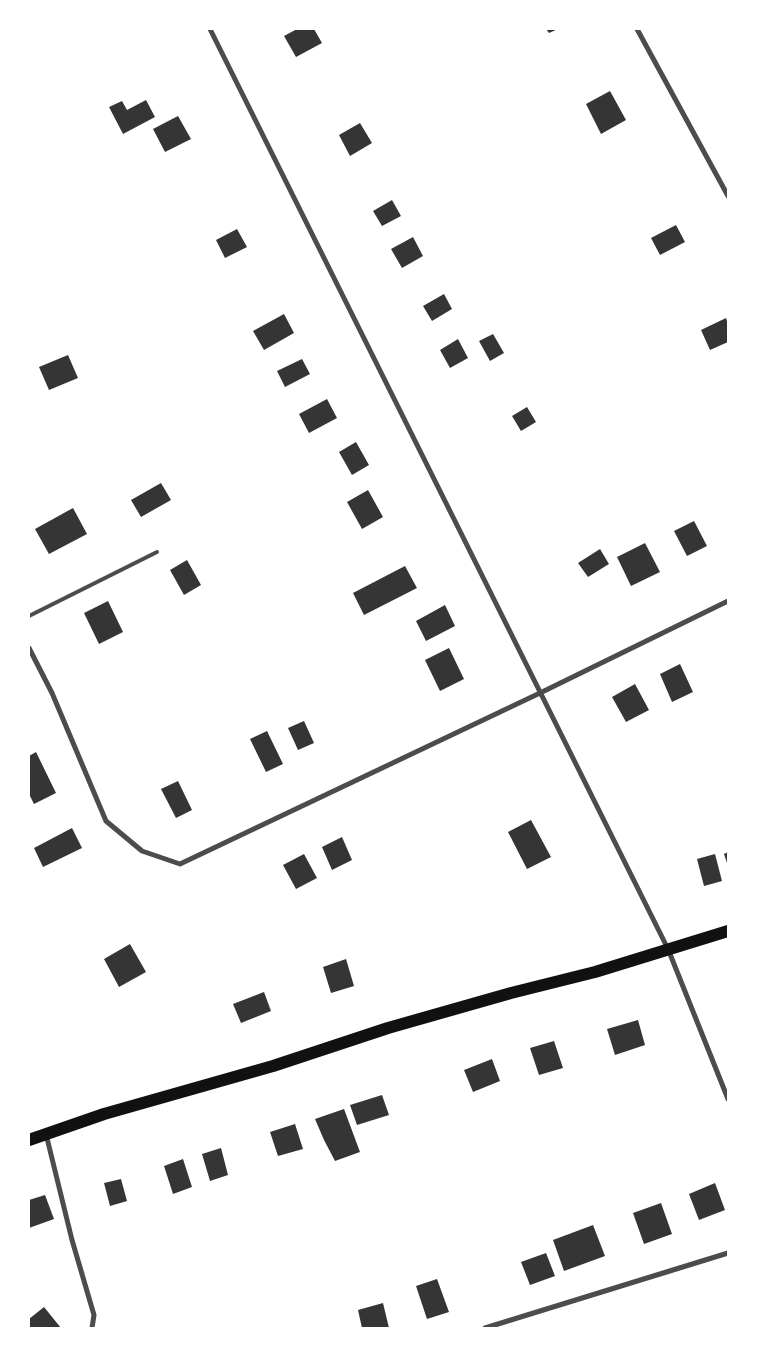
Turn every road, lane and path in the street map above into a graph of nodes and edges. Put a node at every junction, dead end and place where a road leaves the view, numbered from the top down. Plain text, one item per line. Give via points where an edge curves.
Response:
1 (210, 29) edge
2 (637, 29) edge
3 (728, 196) edge
4 (157, 552) dead end
5 (728, 601) edge
6 (29, 616) edge
7 (29, 648) edge
8 (540, 693) junction
9 (728, 931) edge
10 (668, 950) junction
11 (728, 1099) edge
12 (46, 1134) junction
13 (29, 1140) edge
14 (728, 1253) edge
15 (92, 1328) edge
16 (485, 1328) edge

1 - 8 street
2 - 3 street
4 - 6 lane
5 - 8 street
7 - 8 street via 52,693 106,821 142,851 180,864
8 - 10 street
9 - 10 main road
10 - 11 street
10 - 12 main road via 388,1028
12 - 13 main road
12 - 15 street via 94,1315
14 - 16 street

